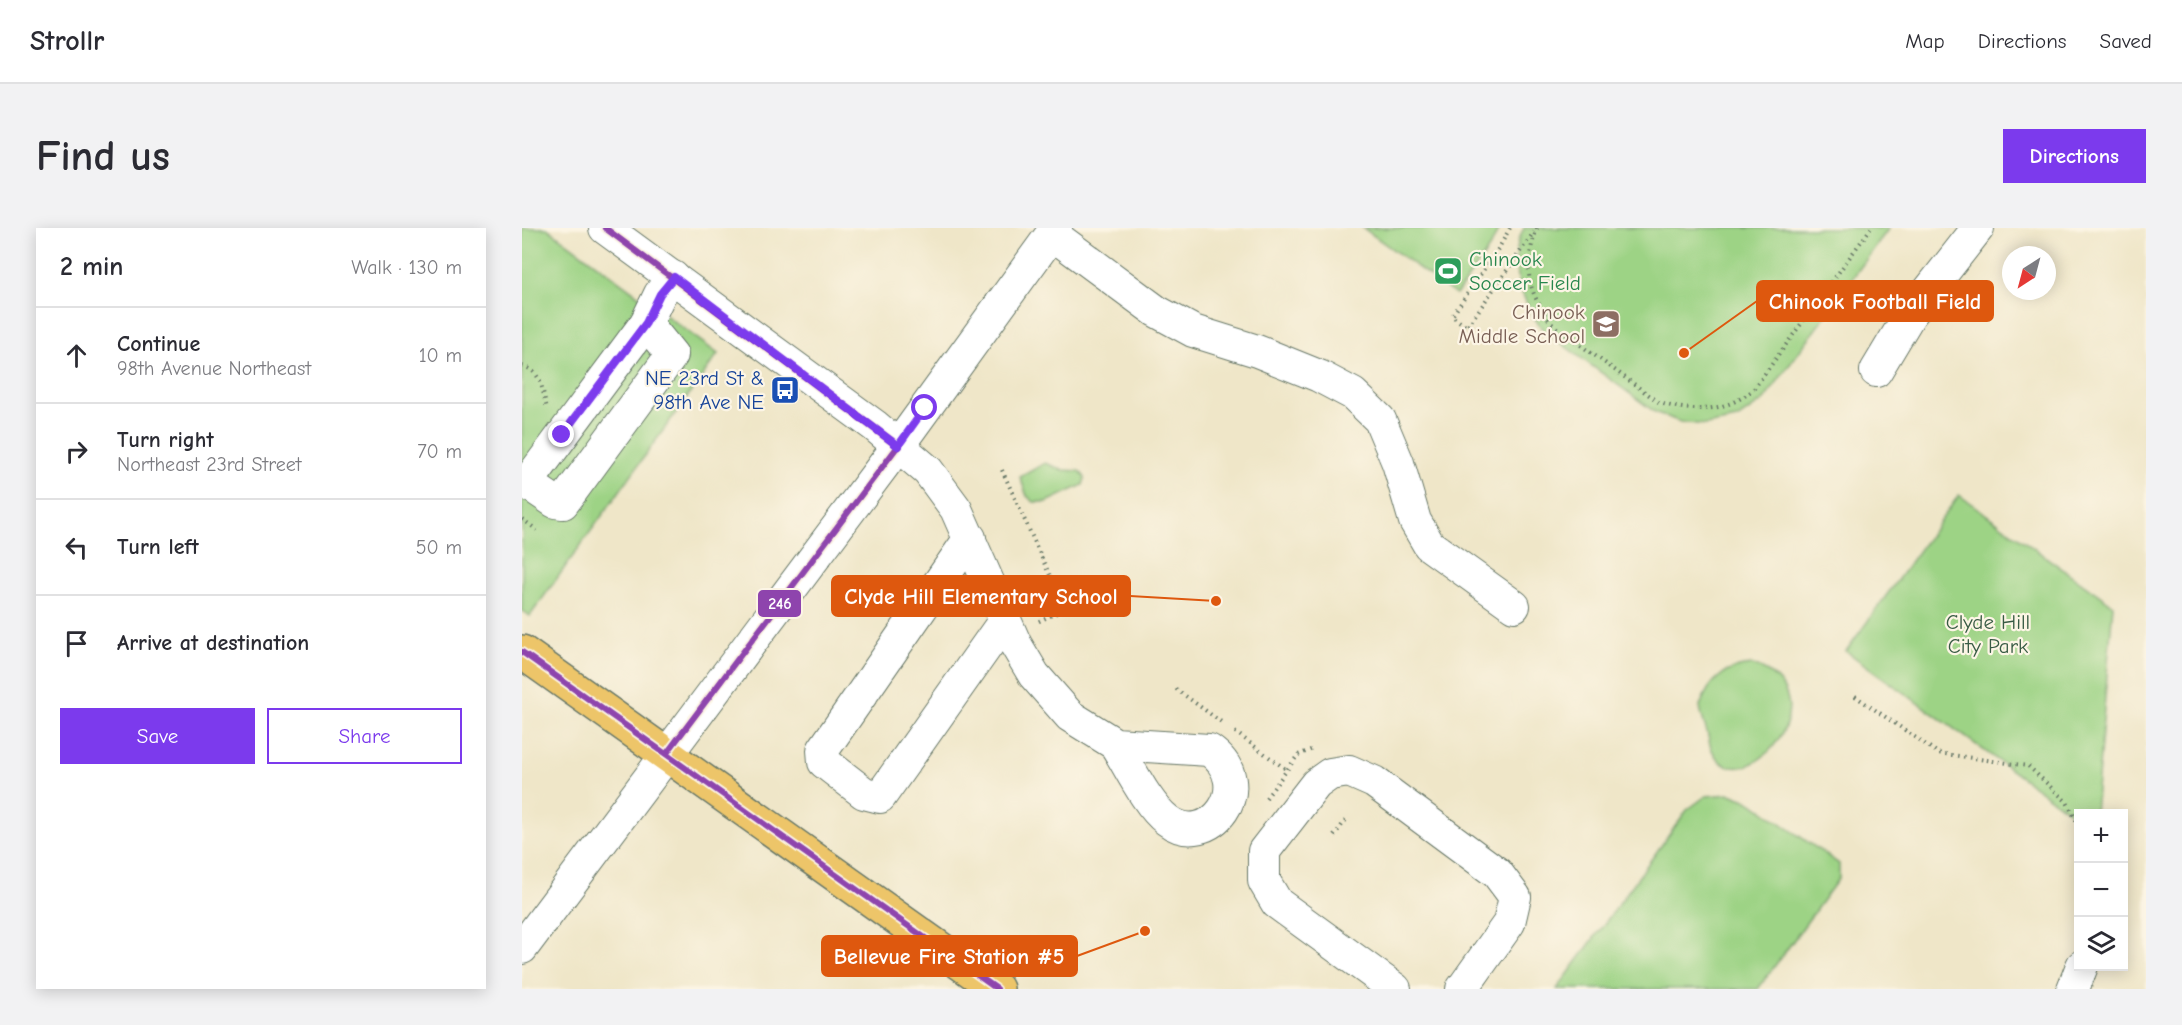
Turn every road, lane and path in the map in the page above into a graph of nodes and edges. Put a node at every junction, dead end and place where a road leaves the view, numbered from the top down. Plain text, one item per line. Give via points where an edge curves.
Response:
1 (605, 228) edge
2 (1510, 228) edge
3 (1537, 228) edge
4 (1871, 228) edge
5 (1978, 228) edge
6 (1054, 231) edge
7 (674, 277) junction
8 (646, 323) junction
9 (522, 366) edge
10 (1876, 371) dead end
11 (550, 415) dead end
12 (898, 446) junction
13 (1002, 471) dead end
14 (525, 483) edge
15 (522, 519) edge
16 (537, 530) dead end
17 (970, 538) junction
18 (1514, 606) dead end
19 (1016, 624) junction
20 (522, 652) edge
21 (1176, 689) dead end
22 (1855, 696) dead end
23 (1115, 744) dead end
24 (667, 753) junction
25 (1292, 773) dead end
26 (2074, 815) edge
27 (1348, 817) dead end
28 (1334, 836) dead end
29 (522, 948) edge
30 (2080, 971) edge
31 (997, 989) edge
32 (1395, 989) edge
33 (1462, 989) edge
34 (2073, 989) edge

1 - 7 street
2 - 3 path via 1452,316 1467,327
3 - 4 path via 1528,255 1529,279 1541,309 1553,325 1660,403 1704,410 1738,402 1753,390
5 - 10 street via 1909,316
6 - 12 street
6 - 18 street via 1156,311 1193,331 1257,351 1353,394 1380,420 1398,462 1415,521 1430,545
7 - 8 street via 660,294
7 - 12 street
8 - 14 street
8 - 14 street via 672,355 563,503
9 - 11 path via 529,367 540,382
12 - 17 street via 938,482
12 - 24 street
13 - 19 path via 1065,609
15 - 16 path
17 - 19 street
17 - 19 street via 823,750 824,762 864,793 880,797
19 - 23 street via 1016,645 1034,675 1070,716
20 - 24 main road
21 - 25 path
22 - 26 path via 1938,753 2028,766 2067,802
24 - 29 street
24 - 31 main road
27 - 28 path
30 - 34 street
32 - 33 street via 1276,903 1263,881 1264,851 1316,784 1330,774 1349,771 1374,782 1497,873 1515,897 1509,923

